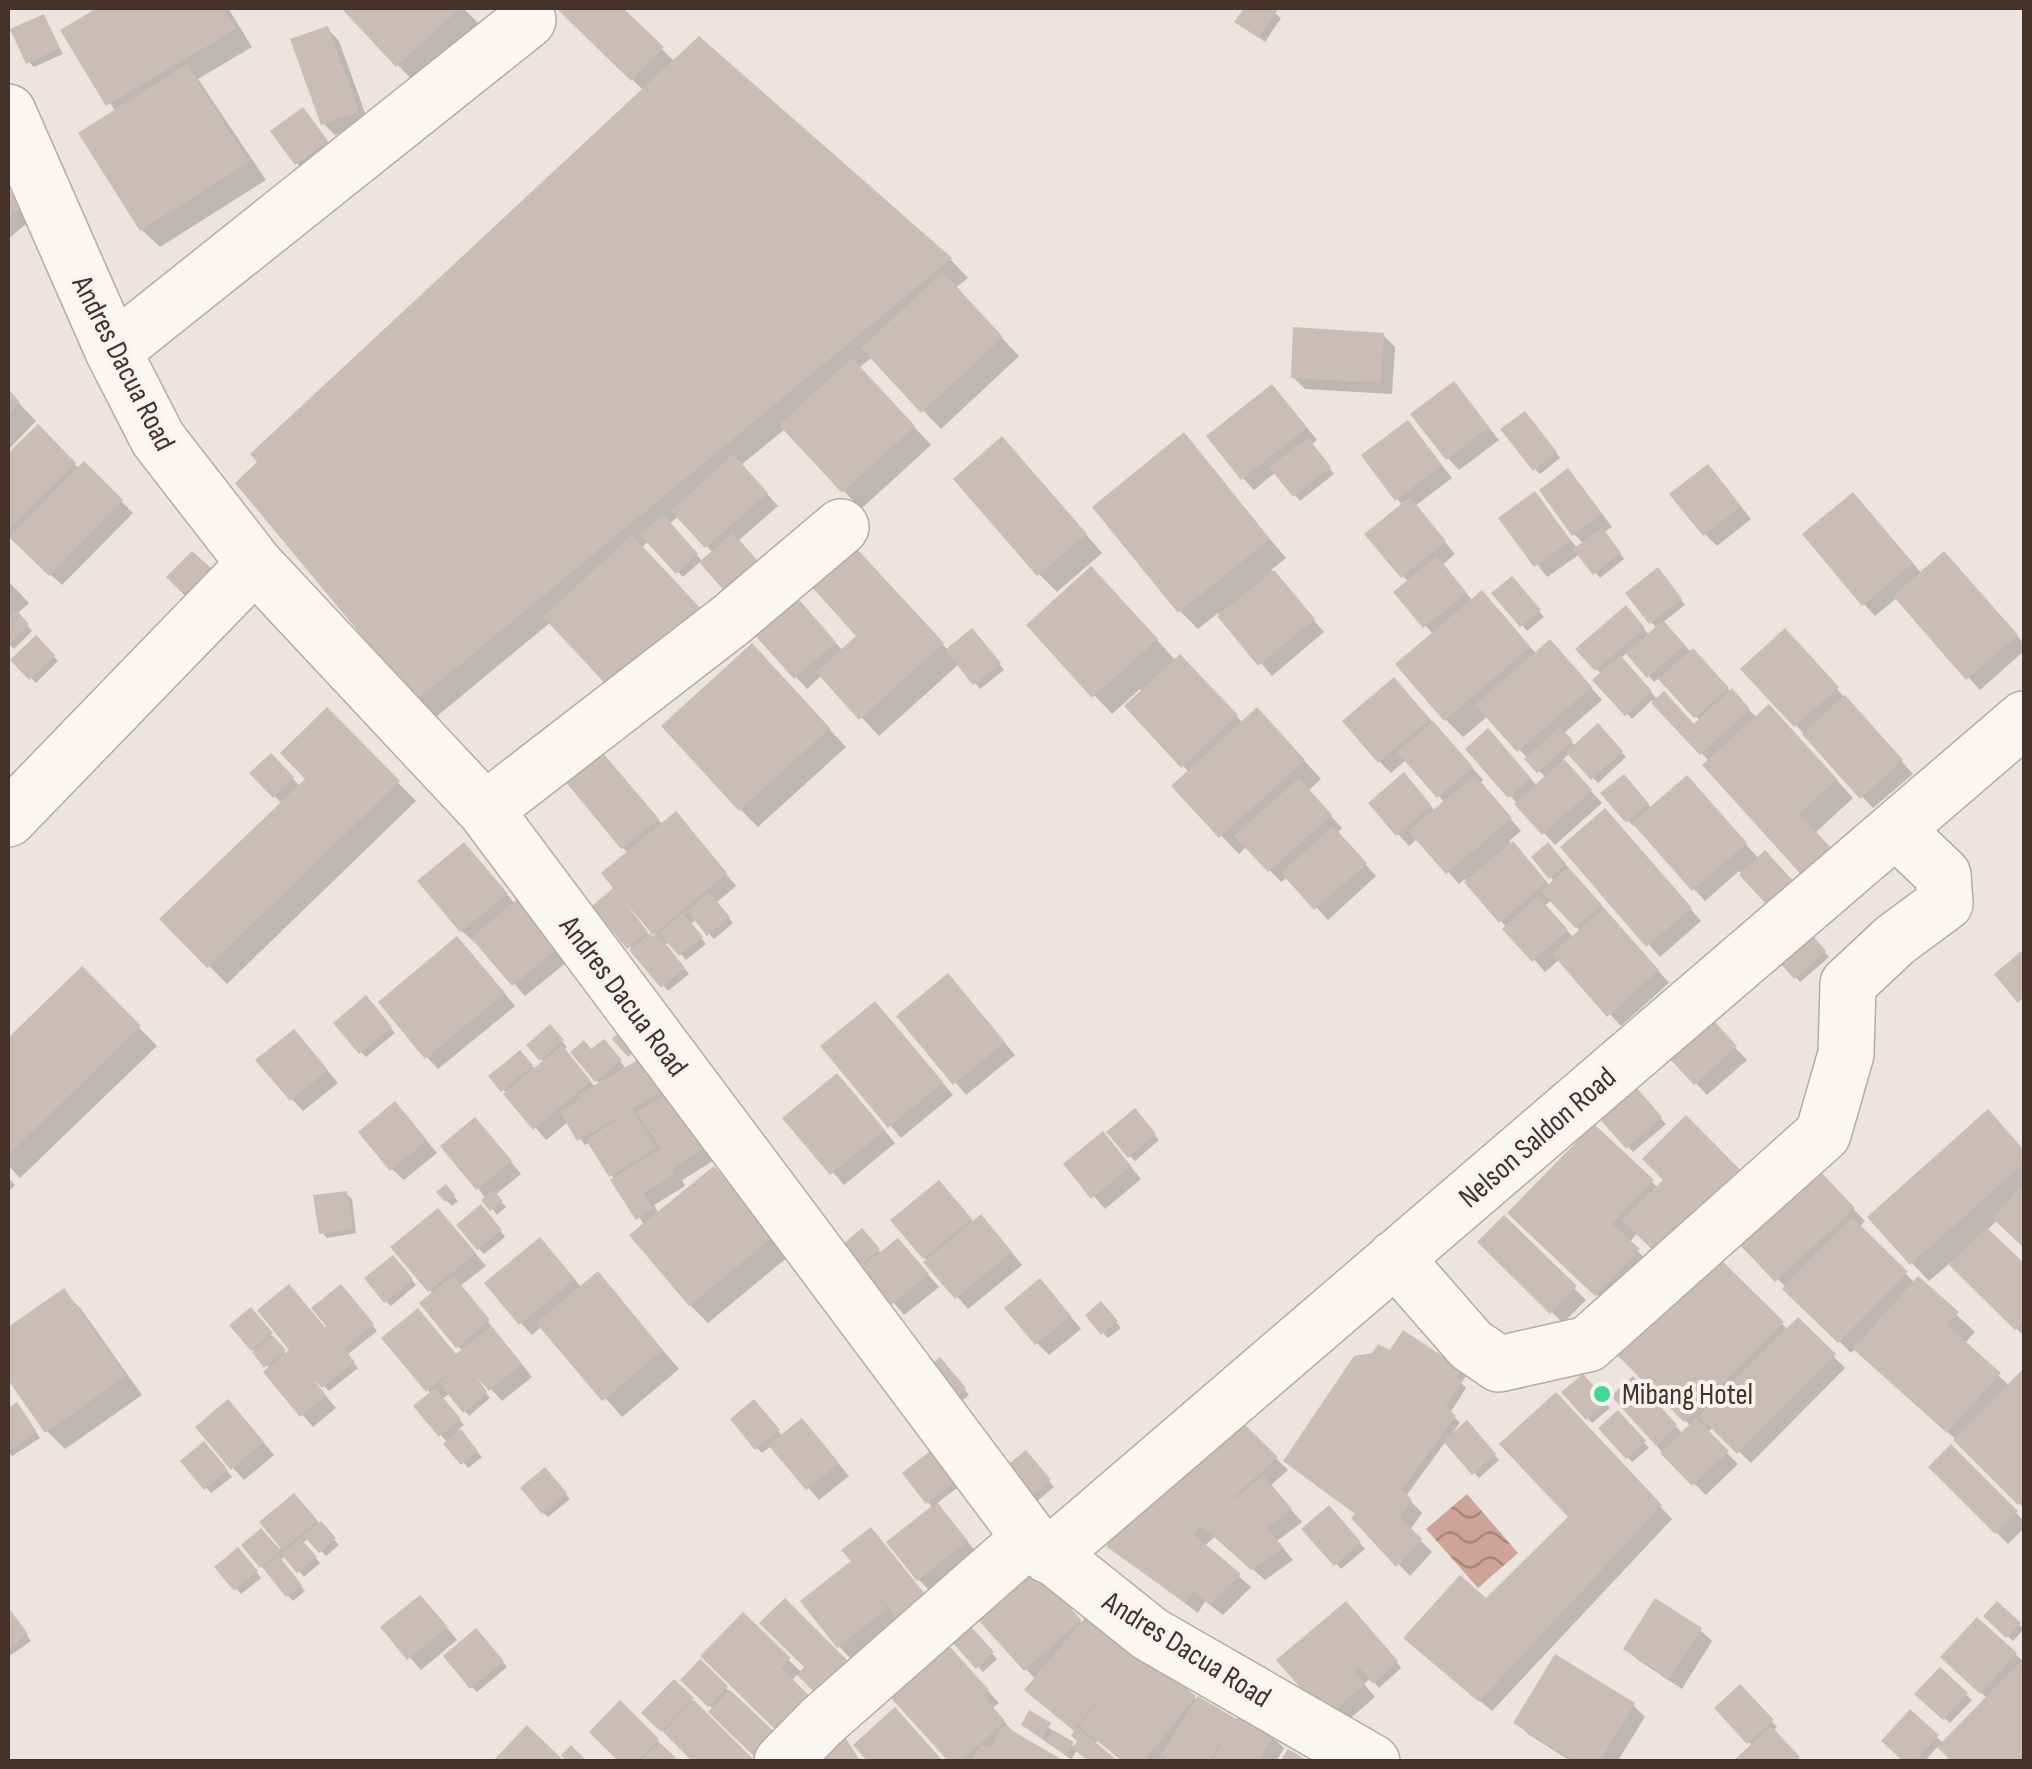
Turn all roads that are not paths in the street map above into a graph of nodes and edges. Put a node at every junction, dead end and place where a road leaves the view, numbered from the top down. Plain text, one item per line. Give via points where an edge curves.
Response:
1 (528, 20) dead end
2 (8, 112) edge
3 (113, 351) junction
4 (841, 526) dead end
5 (255, 564) junction
6 (2024, 719) edge
7 (485, 810) junction
8 (8, 819) edge
9 (1896, 830) junction
10 (1395, 1258) junction
11 (1040, 1547) junction
12 (782, 1762) edge
13 (1372, 1762) edge

1 - 3 street
2 - 3 street, Andres Dacua Road
3 - 5 street, Andres Dacua Road via 158,439
4 - 7 street
5 - 7 street, Andres Dacua Road
5 - 8 street
6 - 9 street, Nelson Saldon Road
7 - 11 street, Andres Dacua Road
9 - 10 street, Nelson Saldon Road
9 - 10 street via 1943,875 1945,903 1848,984 1846,1054 1823,1134 1588,1344 1499,1364 1472,1345
10 - 11 street, Nelson Saldon Road
11 - 12 street, Nelson Saldon Road via 822,1722
11 - 13 street, Andres Dacua Road via 1150,1634

